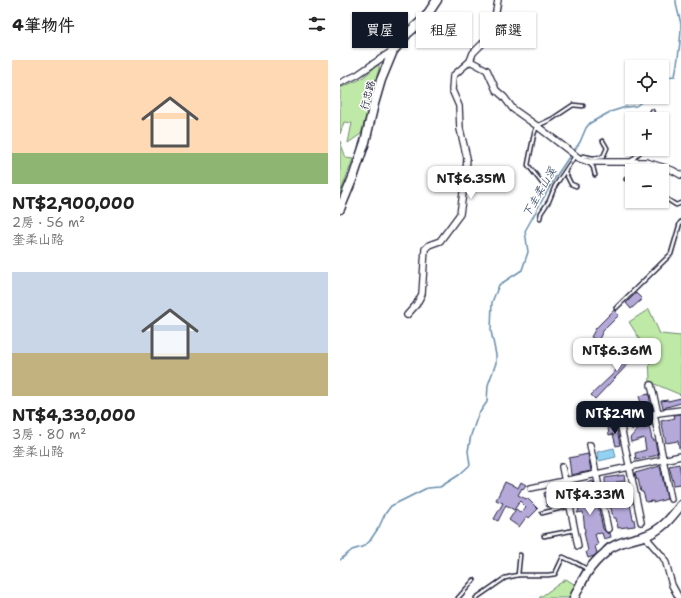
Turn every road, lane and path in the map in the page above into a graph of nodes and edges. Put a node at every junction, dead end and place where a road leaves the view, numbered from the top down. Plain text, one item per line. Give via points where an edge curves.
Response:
1 (437, 0) edge
2 (498, 0) edge
3 (393, 51) junction
4 (470, 61) junction
5 (340, 83) edge
6 (583, 106) dead end
7 (538, 126) junction
8 (603, 141) dead end
9 (574, 155) junction
10 (635, 156) edge
11 (589, 162) junction
12 (629, 162) junction
13 (650, 164) edge
14 (669, 170) edge
15 (565, 172) junction
16 (595, 175) dead end
17 (681, 175) edge
18 (547, 185) dead end
19 (576, 186) dead end
20 (669, 200) edge
21 (681, 203) edge
22 (340, 209) edge
23 (540, 218) dead end
24 (681, 222) edge
25 (616, 308) dead end
26 (407, 315) dead end
27 (651, 385) dead end
28 (681, 410) edge
29 (656, 413) junction
30 (590, 445) dead end
31 (681, 456) edge
32 (662, 460) junction
33 (562, 467) dead end
34 (630, 467) junction
35 (596, 474) junction
36 (565, 481) junction
37 (531, 488) dead end
38 (671, 499) dead end
39 (681, 505) edge
40 (570, 506) junction
41 (542, 513) dead end
42 (641, 522) dead end
43 (575, 530) junction
44 (608, 530) dead end
45 (646, 535) junction
46 (544, 536) dead end
47 (578, 546) dead end
48 (520, 554) dead end
49 (588, 570) junction
50 (518, 575) junction
51 (474, 580) dead end
52 (458, 598) edge
53 (476, 598) edge
54 (574, 598) edge
55 (679, 598) edge

1 - 3 street, 行忠路 via 425,18
2 - 4 street via 492,34
3 - 5 street via 358,75
3 - 22 street, 行忠路 via 381,80 354,175
4 - 7 street via 487,70 496,90 513,109
4 - 26 street via 453,76 452,90 459,106 460,129 467,158 460,214 440,241 425,248 422,294
6 - 7 lane via 573,105
7 - 9 street
7 - 18 lane via 528,165 545,187
8 - 9 lane via 607,148 603,158
9 - 11 street
9 - 15 lane
10 - 12 lane
11 - 12 street
11 - 16 lane
12 - 13 street
14 - 17 street
15 - 19 lane via 571,184
15 - 23 lane via 555,186
20 - 21 lane via 676,205
24 - 25 lane via 671,254
27 - 29 street
28 - 29 street
29 - 32 street
29 - 34 street via 620,422
30 - 35 street
31 - 32 street
32 - 34 street
32 - 38 street
33 - 36 street
34 - 35 street
34 - 42 street
35 - 36 street
35 - 44 street
36 - 37 street
36 - 40 street
39 - 45 street via 662,527
40 - 41 lane
40 - 43 street
43 - 46 lane
43 - 47 street
45 - 49 street via 612,547
45 - 55 street via 663,557
48 - 50 lane
49 - 50 lane via 562,557 556,574
49 - 54 street
50 - 53 lane via 505,578
51 - 52 lane

